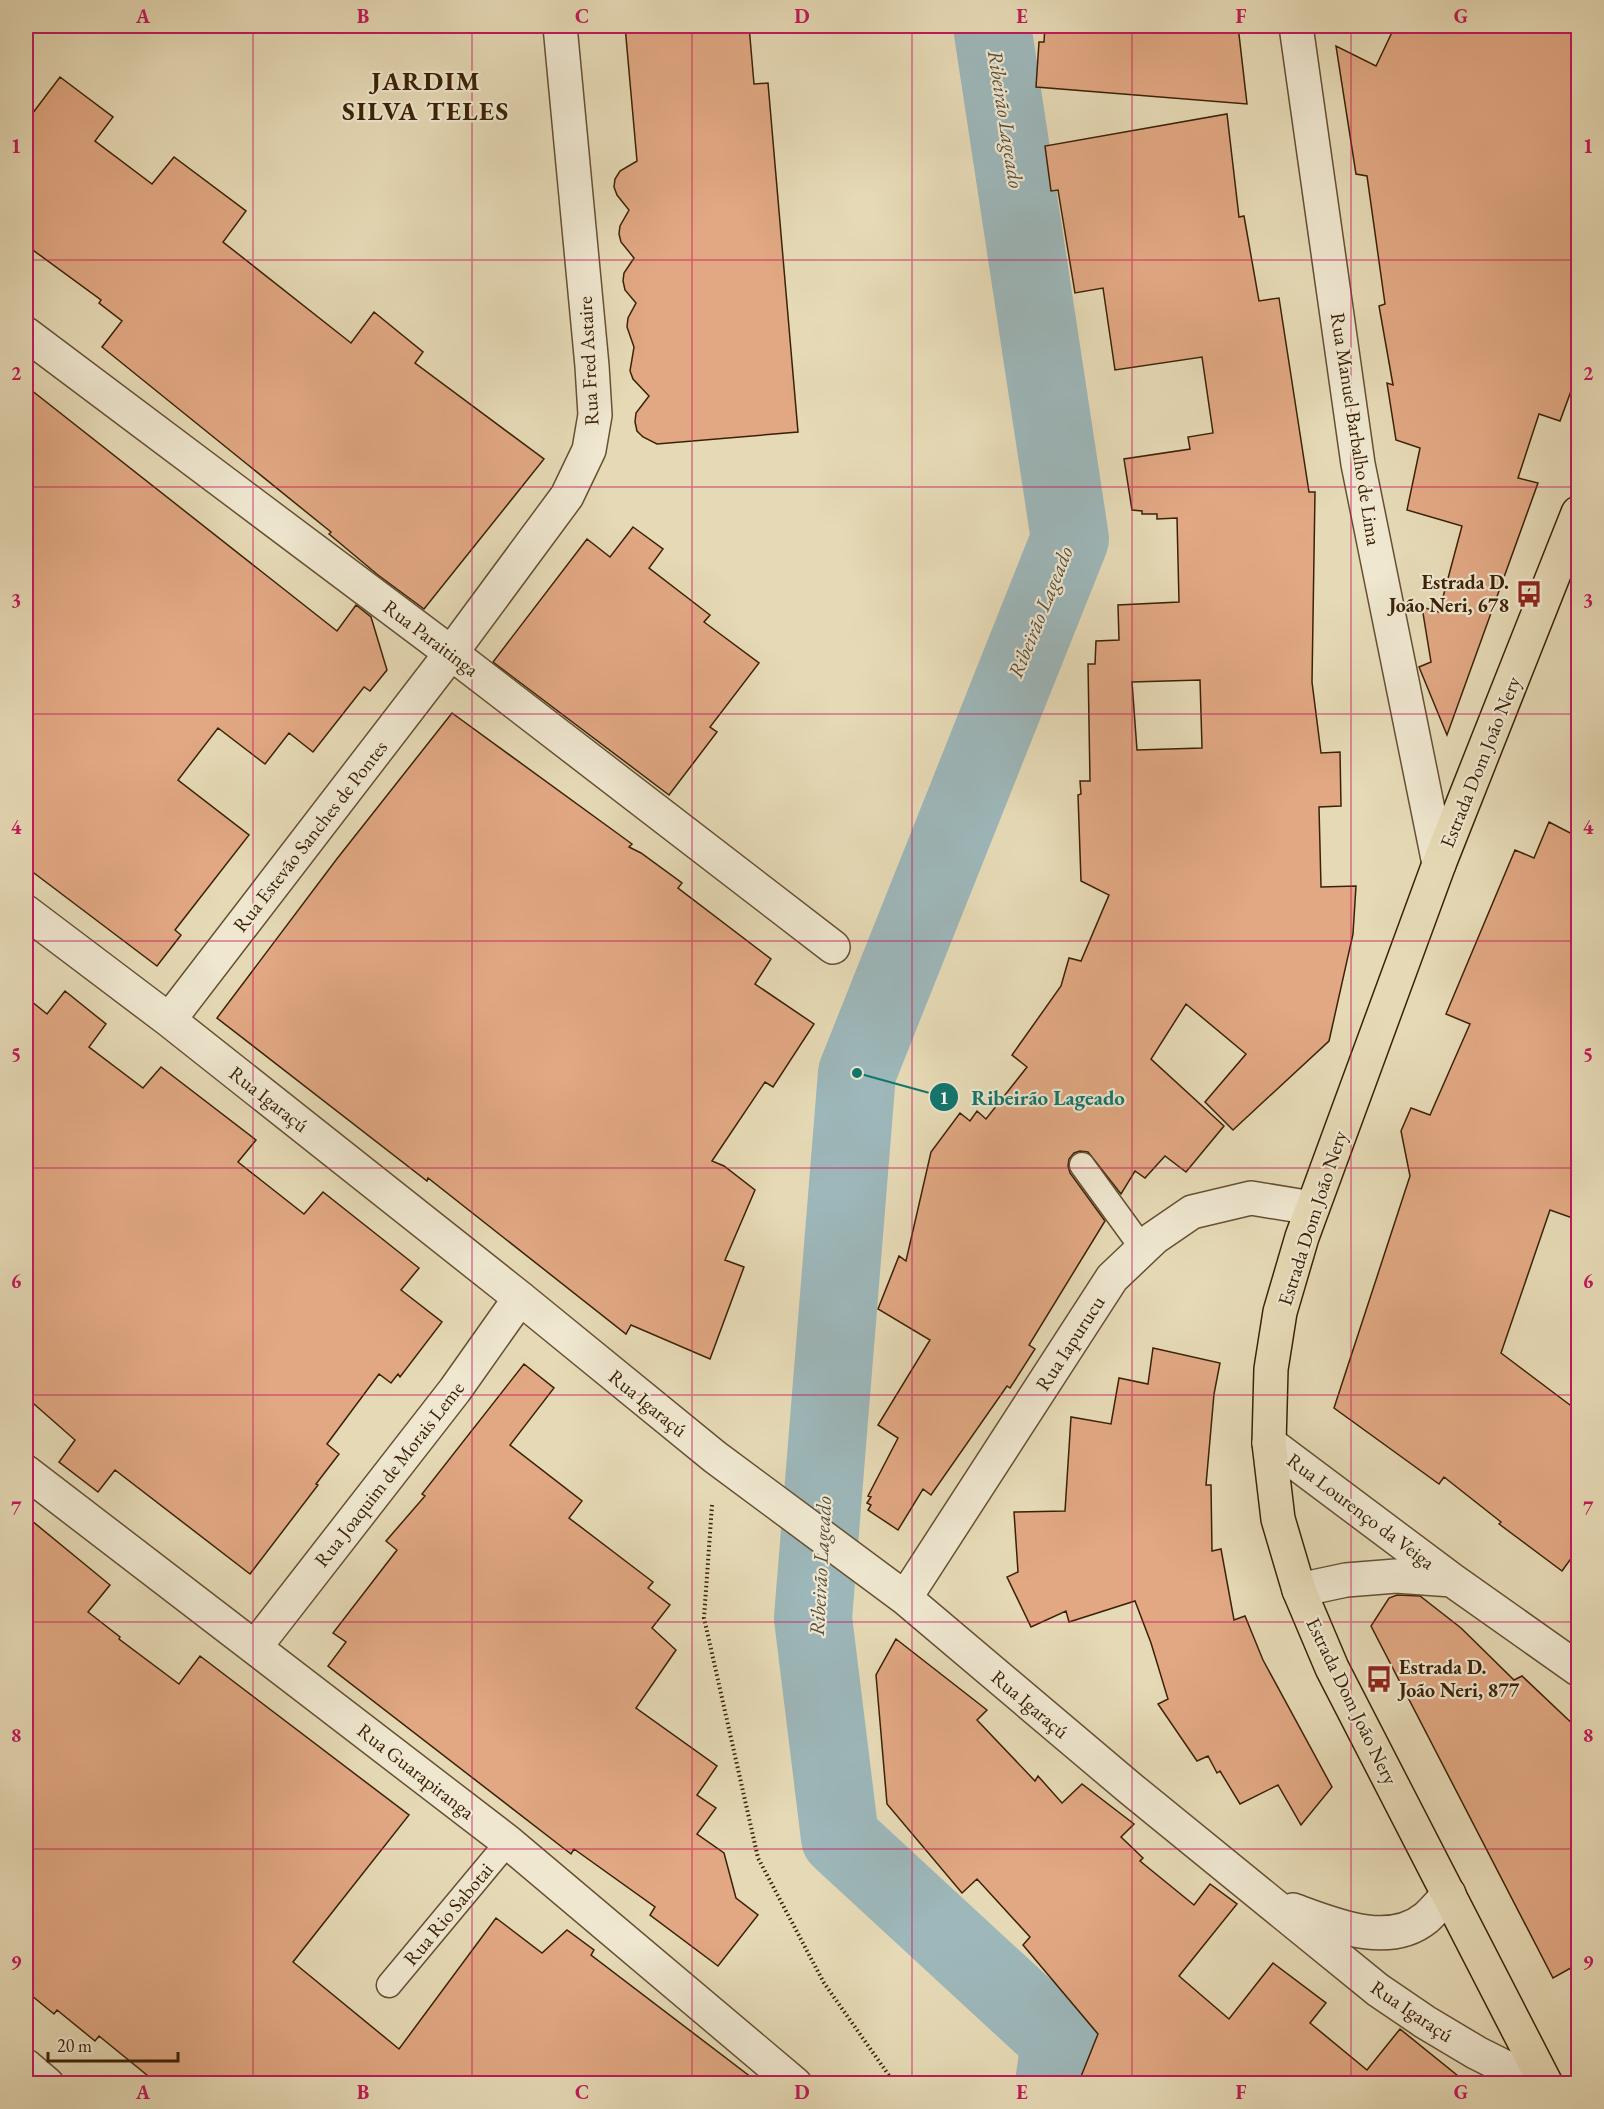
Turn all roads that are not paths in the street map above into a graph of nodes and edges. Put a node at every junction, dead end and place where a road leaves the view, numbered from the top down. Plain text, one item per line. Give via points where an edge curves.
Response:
1 (560, 26) edge
2 (1296, 26) edge
3 (26, 334) edge
4 (1578, 513) edge
5 (451, 653) junction
6 (1439, 864) junction
7 (26, 912) edge
8 (833, 946) dead end
9 (169, 1020) junction
10 (1082, 1166) dead end
11 (1312, 1208) junction
12 (1143, 1249) junction
13 (520, 1298) junction
14 (1269, 1443) junction
15 (26, 1472) edge
16 (1452, 1580) junction
17 (1299, 1590) junction
18 (898, 1593) junction
19 (255, 1647) junction
20 (1578, 1669) edge
21 (508, 1842) junction
22 (1449, 1894) junction
23 (1266, 1899) junction
24 (388, 1985) dead end
25 (26, 2066) edge
26 (47, 2084) edge
27 (795, 2084) edge
28 (1539, 2084) edge
29 (1546, 2084) edge

1 - 5 street, Rua Fred Astaire via 592,366 595,415 589,450 567,496
2 - 6 street, Rua Manuel Barbalho de Lima via 1358,464
3 - 5 street, Rua Paraitinga
4 - 6 main road, Estrada Dom João Nery
5 - 8 street, Rua Paraitinga
5 - 9 street, Rua Estevão Sanches de Pontes
6 - 11 main road, Estrada Dom João Nery
7 - 9 street, Rua Igaraçú
9 - 13 street, Rua Igaraçú
10 - 12 lane
11 - 12 street, Rua Iapurucu via 1251,1198 1192,1212
11 - 14 main road, Estrada Dom João Nery via 1280,1312 1271,1369
12 - 18 street, Rua Iapurucu via 1112,1278
13 - 18 street, Rua Igaraçú via 715,1457
13 - 19 street, Rua Joaquim de Morais Leme via 454,1390
14 - 16 street, Rua Lourenço da Veiga
14 - 17 main road, Estrada Dom João Nery via 1278,1519
15 - 19 street, Rua Guarapiranga
16 - 17 street, Rua Lourenço da Veiga via 1396,1576 1346,1580
16 - 20 street, Rua Lourenço da Veiga
17 - 22 main road, Estrada Dom João Nery via 1332,1668
18 - 23 street, Rua Igaraçú
19 - 21 street, Rua Guarapiranga
21 - 24 lane, Rua Rio Sabotai
21 - 27 street, Rua Guarapiranga
22 - 23 street, Rua Igaraçú via 1425,1919 1398,1932 1363,1932
22 - 29 main road, Estrada Dom João Nery
23 - 28 street, Rua Igaraçú via 1378,1990 1425,2022
25 - 26 street

